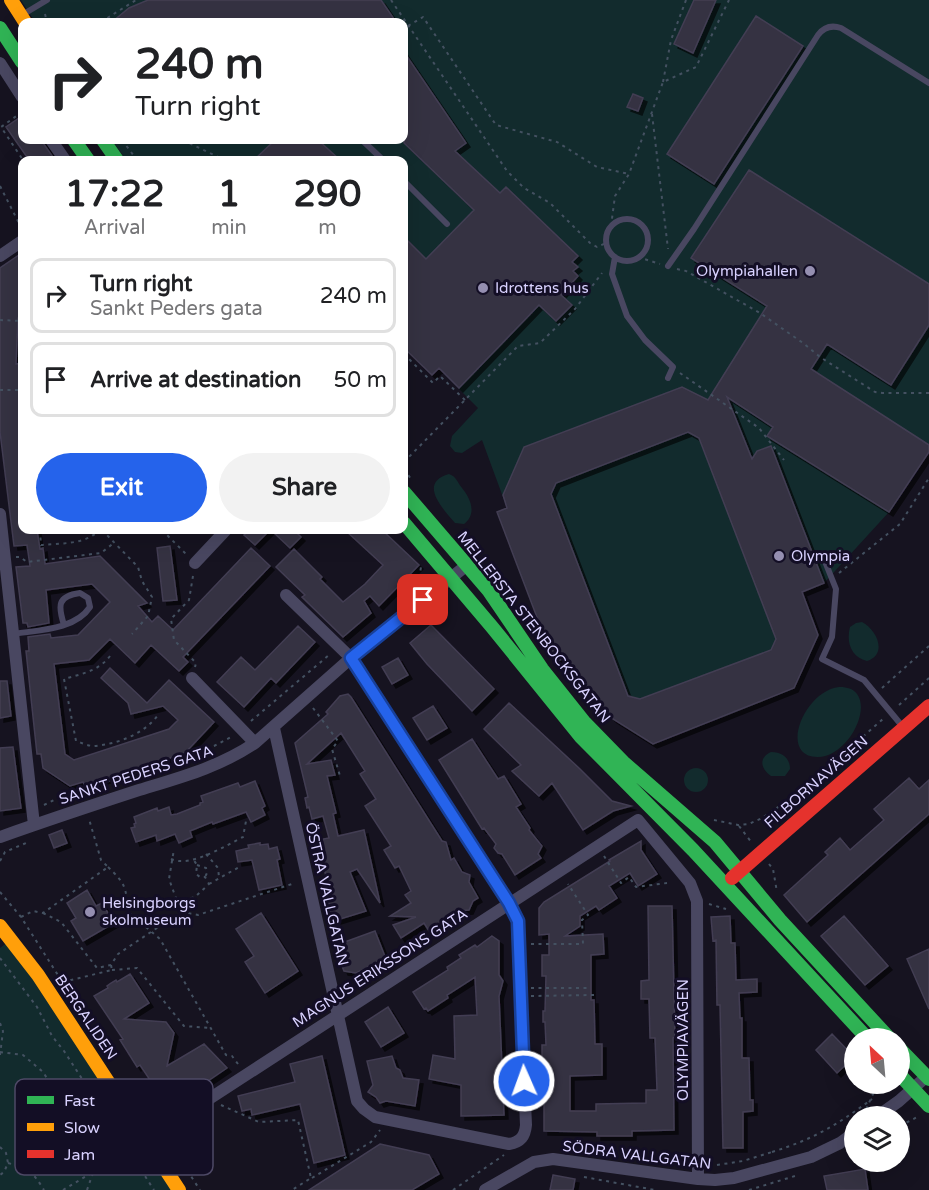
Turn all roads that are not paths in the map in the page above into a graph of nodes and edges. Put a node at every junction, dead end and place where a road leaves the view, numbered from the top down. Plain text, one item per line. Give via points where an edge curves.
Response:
1 (11, 0) edge
2 (47, 0) edge
3 (22, 18) edge
4 (24, 18) edge
5 (0, 28) edge
6 (18, 56) edge
7 (1, 68) edge
8 (929, 83) edge
9 (18, 91) edge
10 (366, 144) edge
11 (379, 156) edge
12 (408, 185) edge
13 (447, 224) dead end
14 (18, 244) edge
15 (613, 255) junction
16 (0, 256) edge
17 (668, 266) road end
18 (668, 378) dead end
19 (408, 497) edge
20 (0, 514) edge
21 (408, 528) edge
22 (222, 534) edge
23 (822, 554) dead end
24 (3, 558) edge
25 (195, 562) road end
26 (467, 565) junction
27 (450, 578) junction
28 (286, 595) dead end
29 (64, 625) junction
30 (13, 634) junction
31 (351, 658) junction
32 (192, 678) road end
33 (929, 706) edge
34 (273, 728) junction
35 (904, 728) junction
36 (255, 743) junction
37 (34, 825) junction
38 (0, 837) edge
39 (740, 870) junction
40 (724, 884) junction
41 (697, 901) joint
42 (509, 903) junction
43 (0, 926) edge
44 (12, 939) junction
45 (0, 948) edge
46 (339, 1013) junction
47 (858, 1028) edge
48 (880, 1028) edge
49 (910, 1059) edge
50 (928, 1078) edge
51 (107, 1079) edge
52 (910, 1086) edge
53 (913, 1089) junction
54 (213, 1096) edge
55 (891, 1106) edge
56 (925, 1111) edge
57 (844, 1139) edge
58 (169, 1175) edge
59 (699, 1185) edge
60 (179, 1190) edge
61 (485, 1190) edge

1 - 3 main road
2 - 4 lane
5 - 6 main road
7 - 9 street
8 - 17 lane via 841,28 824,29
10 - 11 lane
12 - 13 lane
14 - 16 street
15 - 15 lane via 606,243 611,226 623,219 641,224 648,243 638,257 629,261
15 - 18 lane via 612,274 627,316 673,367
19 - 26 main road, MELLERSTA STENBOCKSGATAN
20 - 24 street
21 - 27 main road, MELLERSTA STENBOCKSGATAN
22 - 25 street
23 - 35 lane via 836,589 832,637 822,659 864,680
24 - 30 street
26 - 27 street, SANKT PEDERS GATA
26 - 39 main road, MELLERSTA STENBOCKSGATAN via 585,723 715,842
27 - 31 street, SANKT PEDERS GATA
27 - 40 main road, MELLERSTA STENBOCKSGATAN via 581,737
28 - 31 street
29 - 29 lane via 84,616 90,607 88,598 80,593 68,595 62,601 59,608
29 - 30 lane
30 - 37 street
31 - 34 street, SANKT PEDERS GATA
31 - 42 street
32 - 36 street
33 - 35 main road, FILBORNAVÄGEN
34 - 36 street, SANKT PEDERS GATA
34 - 46 street, ÖSTRA VALLGATAN
35 - 39 main road, FILBORNAVÄGEN
36 - 37 street, SANKT PEDERS GATA via 216,765
37 - 38 street, SANKT PEDERS GATA
39 - 40 main road, FILBORNAVÄGEN
39 - 48 main road, MELLERSTA STENBOCKSGATAN via 780,920
40 - 47 main road, MELLERSTA STENBOCKSGATAN
41 - 42 street, MAGNUS ERIKSSONS GATA via 690,883 638,820
41 - 59 street, OLYMPIAVÄGEN
42 - 46 street, MAGNUS ERIKSSONS GATA
42 - 46 street, ÖSTRA VALLGATAN via 518,921 525,1134 519,1141 509,1144 375,1117 357,1101
43 - 44 main road, BERGALIDEN
44 - 45 street
44 - 51 main road, BERGALIDEN
46 - 54 street, MAGNUS ERIKSSONS GATA
49 - 50 main road
50 - 53 street
52 - 53 main road
53 - 55 street
53 - 56 main road
57 - 59 street, SÖDRA VALLGATAN via 820,1154
58 - 60 main road, BERGALIDEN
59 - 61 street, SÖDRA VALLGATAN via 553,1159 534,1162

